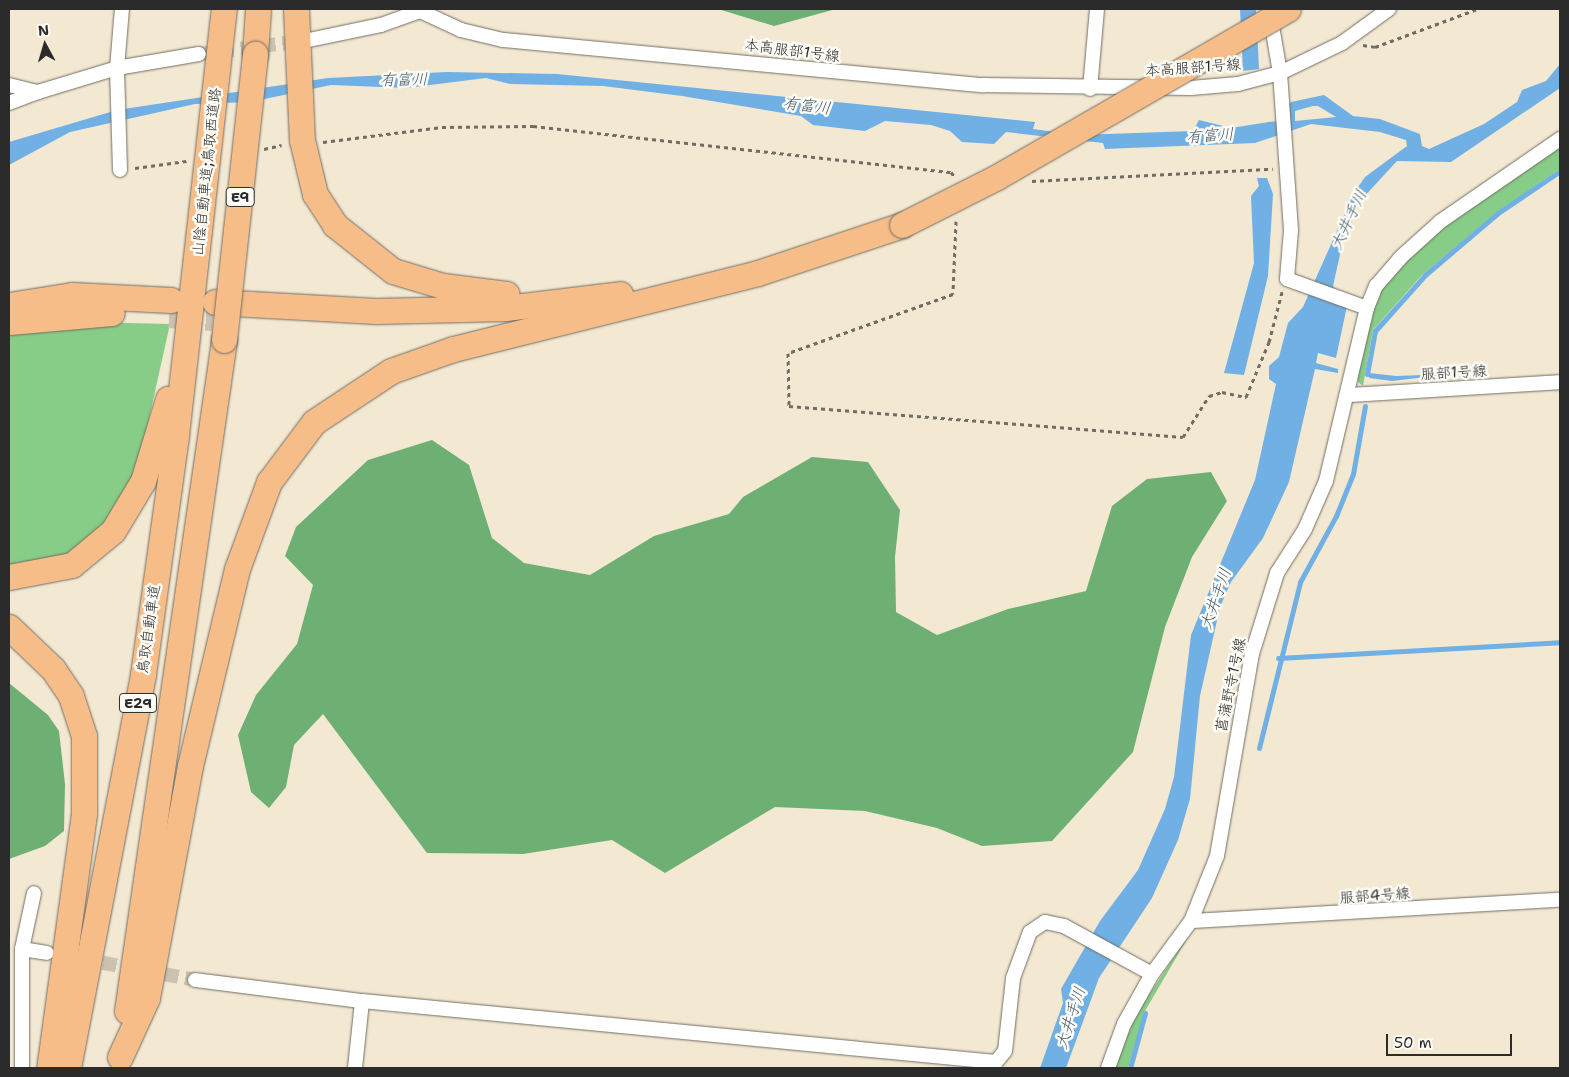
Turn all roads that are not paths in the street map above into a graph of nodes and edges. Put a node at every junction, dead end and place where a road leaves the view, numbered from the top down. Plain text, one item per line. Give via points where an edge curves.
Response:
1 (122, 9) edge
2 (224, 9) edge
3 (258, 9) edge
4 (296, 9) edge
5 (1097, 9) edge
6 (1268, 9) edge
7 (1288, 9) edge
8 (1389, 9) edge
9 (418, 10) edge
10 (302, 45) junction
11 (209, 57) junction
12 (117, 68) junction
13 (1280, 78) junction
14 (9, 85) edge
15 (1090, 89) junction
16 (38, 92) junction
17 (9, 103) edge
18 (1560, 140) edge
19 (120, 170) road end
20 (899, 221) junction
21 (198, 254) junction
22 (633, 292) junction
23 (9, 305) edge
24 (1362, 307) junction
25 (9, 322) edge
26 (546, 324) junction
27 (187, 335) joint
28 (224, 340) joint
29 (1560, 382) edge
30 (1349, 395) junction
31 (9, 577) edge
32 (9, 627) edge
33 (34, 893) dead end
34 (1560, 900) edge
35 (1191, 921) junction
36 (22, 949) junction
37 (47, 953) dead end
38 (1152, 974) junction
39 (195, 980) tunnel mouth
40 (362, 1000) junction
41 (119, 1063) edge
42 (22, 1068) edge
43 (49, 1068) edge
44 (68, 1068) edge
45 (355, 1068) edge
46 (1108, 1068) edge

1 - 12 street
2 - 11 highway, 山陰自動車道;鳥取西道路 / E9
3 - 28 highway, E9, bridge
4 - 10 highway
5 - 15 street
6 - 13 street
6 - 20 highway
7 - 20 highway, bridge via 1040,153
8 - 13 street, 本高服部1号線 via 1342,43
9 - 10 street, 本高服部1号線 via 381,25
9 - 15 street, 本高服部1号線 via 461,30 503,40 644,50 870,76
10 - 22 highway via 315,194 334,225 393,271 492,294
11 - 12 street
11 - 21 highway, 山陰自動車道;鳥取西道路 / E9 via 198,158
12 - 16 street
12 - 19 street
13 - 15 street, 本高服部1号線 via 1191,88
13 - 24 street via 1293,282
14 - 16 street
16 - 17 street
18 - 24 street, 菖蒲野寺1号線 via 1441,221 1400,258
20 - 22 highway via 754,265
20 - 26 highway via 758,273
21 - 27 highway, 山陰自動車道;鳥取西道路 / E9
21 - 31 highway via 167,403 133,503 113,531 86,557 57,571
22 - 26 highway via 505,308 214,310 362,326
23 - 25 highway via 72,295 170,308 93,312
24 - 30 street, 菖蒲野寺1号線
26 - 41 highway via 391,371 314,422 269,482 238,569 216,653 171,858 147,998
27 - 44 highway, 鳥取自動車道 / E29 via 143,674
28 - 41 highway, E29
29 - 30 street, 服部1号線
30 - 35 street, 菖蒲野寺1号線 via 1326,481 1274,582 1236,731 1223,834
32 - 43 highway via 53,669 72,696 84,736 84,814
33 - 36 street
34 - 35 street, 服部4号線
35 - 38 street, 菖蒲野寺1号線
36 - 37 street
36 - 42 street
38 - 40 street via 1064,926 1044,922 1030,932 1013,978 1005,1051 996,1062
38 - 46 street, 菖蒲野寺1号線 via 1124,1024
39 - 40 street
40 - 45 street

